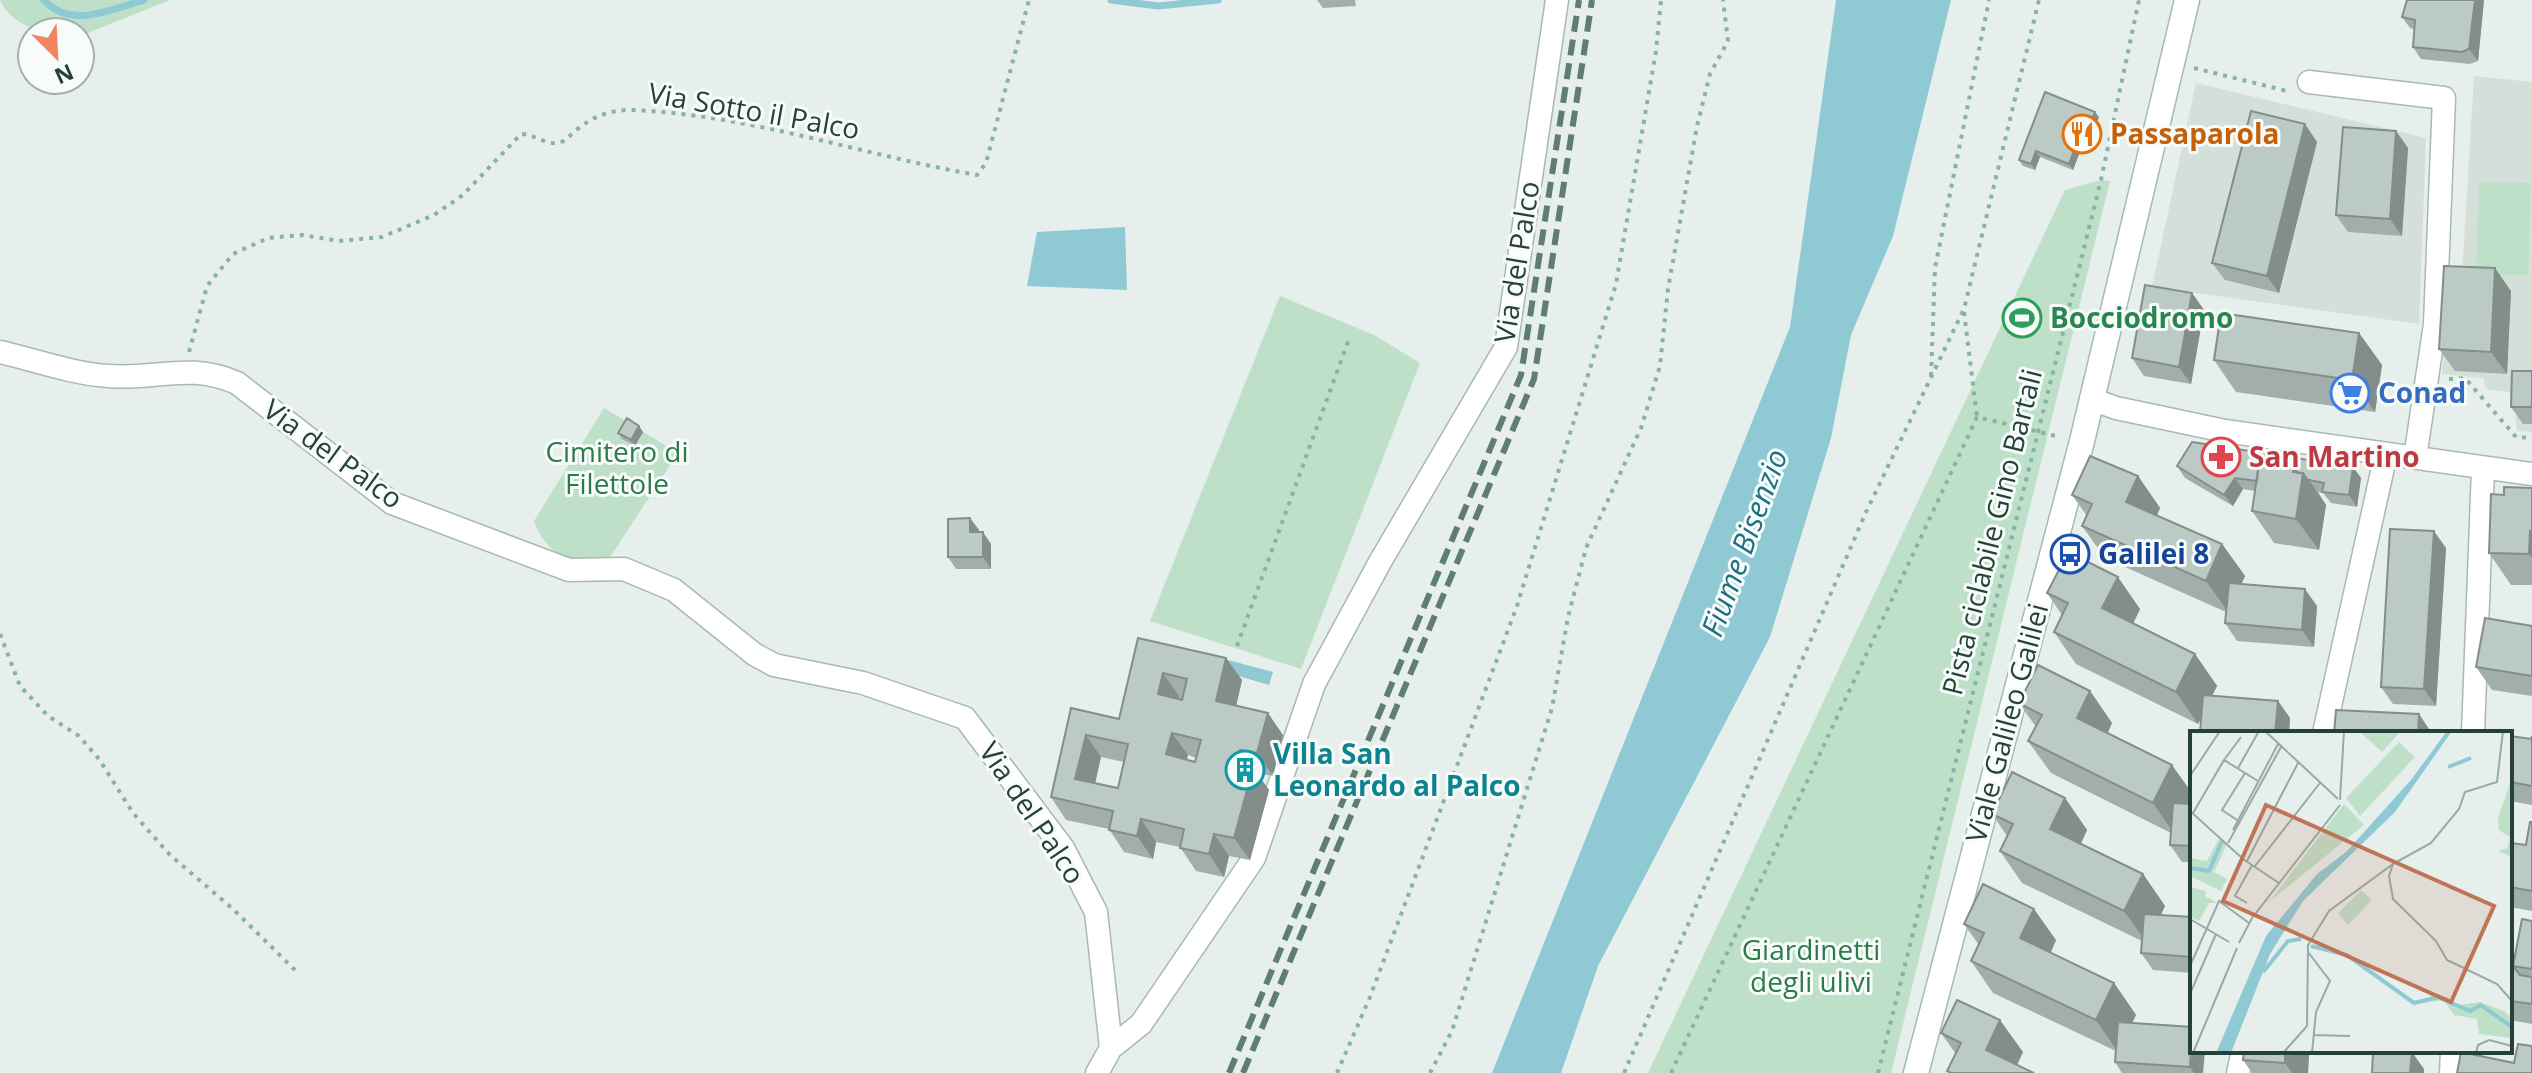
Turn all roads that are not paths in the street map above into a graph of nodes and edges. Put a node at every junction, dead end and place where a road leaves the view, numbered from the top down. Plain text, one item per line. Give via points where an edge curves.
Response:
1 (1557, 0) edge
2 (2187, 0) edge
3 (2302, 87) road end
4 (0, 352) edge
5 (2091, 399) junction
6 (2386, 454) junction
7 (2415, 458) junction
8 (2483, 469) junction
9 (2532, 474) edge
10 (2324, 731) edge
11 (2473, 731) edge
12 (1111, 1048) junction
13 (2243, 1053) edge
14 (2452, 1053) edge
15 (1097, 1073) edge
16 (1916, 1073) edge
17 (2238, 1073) edge
18 (2451, 1073) edge

1 - 12 street, Via del Palco via 1506,347 1314,684 1254,858 1141,1024
2 - 5 main road, Viale Galileo Galilei
3 - 7 street via 2444,98 2435,324
4 - 12 street, Via del Palco via 109,377 184,370 215,373 237,383 392,503 569,570 624,569 674,590 774,665 863,683 965,718 1063,848 1096,912
5 - 6 street via 2225,431
5 - 16 main road, Viale Galileo Galilei
6 - 7 street
6 - 10 street
7 - 8 street
8 - 9 street
8 - 11 street
12 - 15 street
13 - 17 street
14 - 18 street

